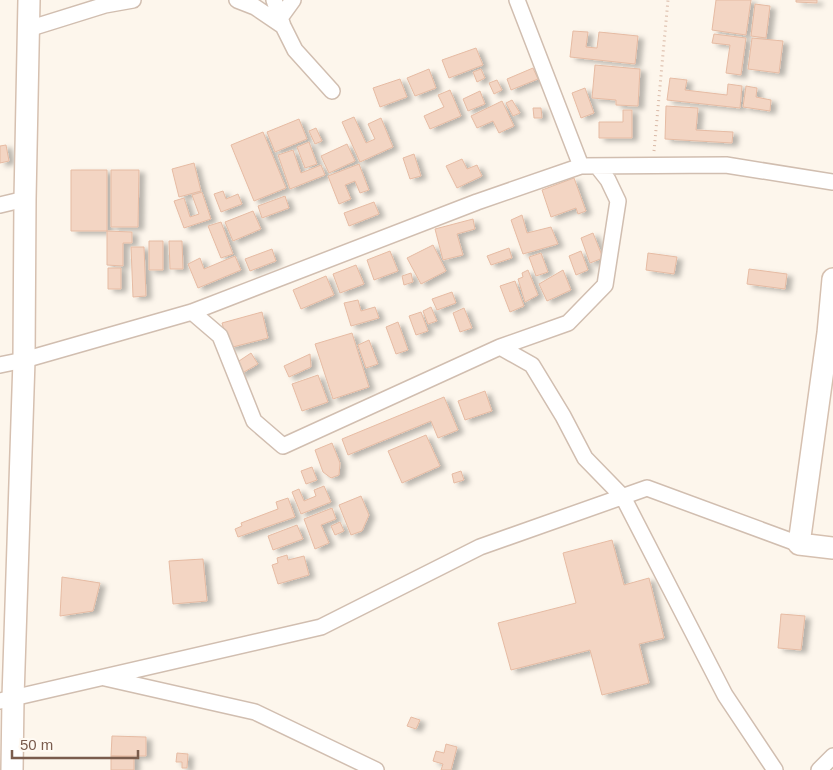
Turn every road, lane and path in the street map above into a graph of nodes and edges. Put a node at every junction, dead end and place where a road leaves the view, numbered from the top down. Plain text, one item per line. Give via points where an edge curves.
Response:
1 (29, 0) edge
2 (133, 0) edge
3 (237, 0) edge
4 (274, 0) edge
5 (293, 0) edge
6 (516, 0) edge
7 (668, 0) edge
8 (282, 22) junction
9 (28, 29) junction
10 (332, 92) dead end
11 (581, 166) junction
12 (597, 166) junction
13 (652, 166) junction
14 (833, 182) edge
15 (25, 199) junction
16 (0, 205) edge
17 (833, 279) edge
18 (192, 312) junction
19 (500, 347) junction
20 (24, 360) junction
21 (0, 365) edge
22 (622, 497) junction
23 (798, 544) junction
24 (833, 548) edge
25 (101, 677) junction
26 (6, 699) edge
27 (833, 756) edge
28 (12, 770) edge
29 (376, 770) edge
30 (775, 770) edge
31 (819, 770) edge

1 - 9 street
2 - 9 street via 105,5
3 - 8 street
4 - 8 street
5 - 8 street
6 - 11 street
7 - 13 path
8 - 10 street via 295,50
9 - 15 street
11 - 12 street
11 - 18 street via 476,202
12 - 13 street
12 - 19 street via 618,201 605,285 568,324
13 - 14 street via 726,165
15 - 16 street
15 - 20 street
17 - 23 street
18 - 19 street via 220,336 254,421 283,446
18 - 20 street
19 - 22 street via 532,365 585,458
20 - 21 street
20 - 26 street
22 - 23 street via 647,488
22 - 25 street via 480,547 321,627
22 - 30 street via 725,695
23 - 24 street
25 - 26 street
25 - 29 street via 255,712
26 - 28 street
27 - 31 street

